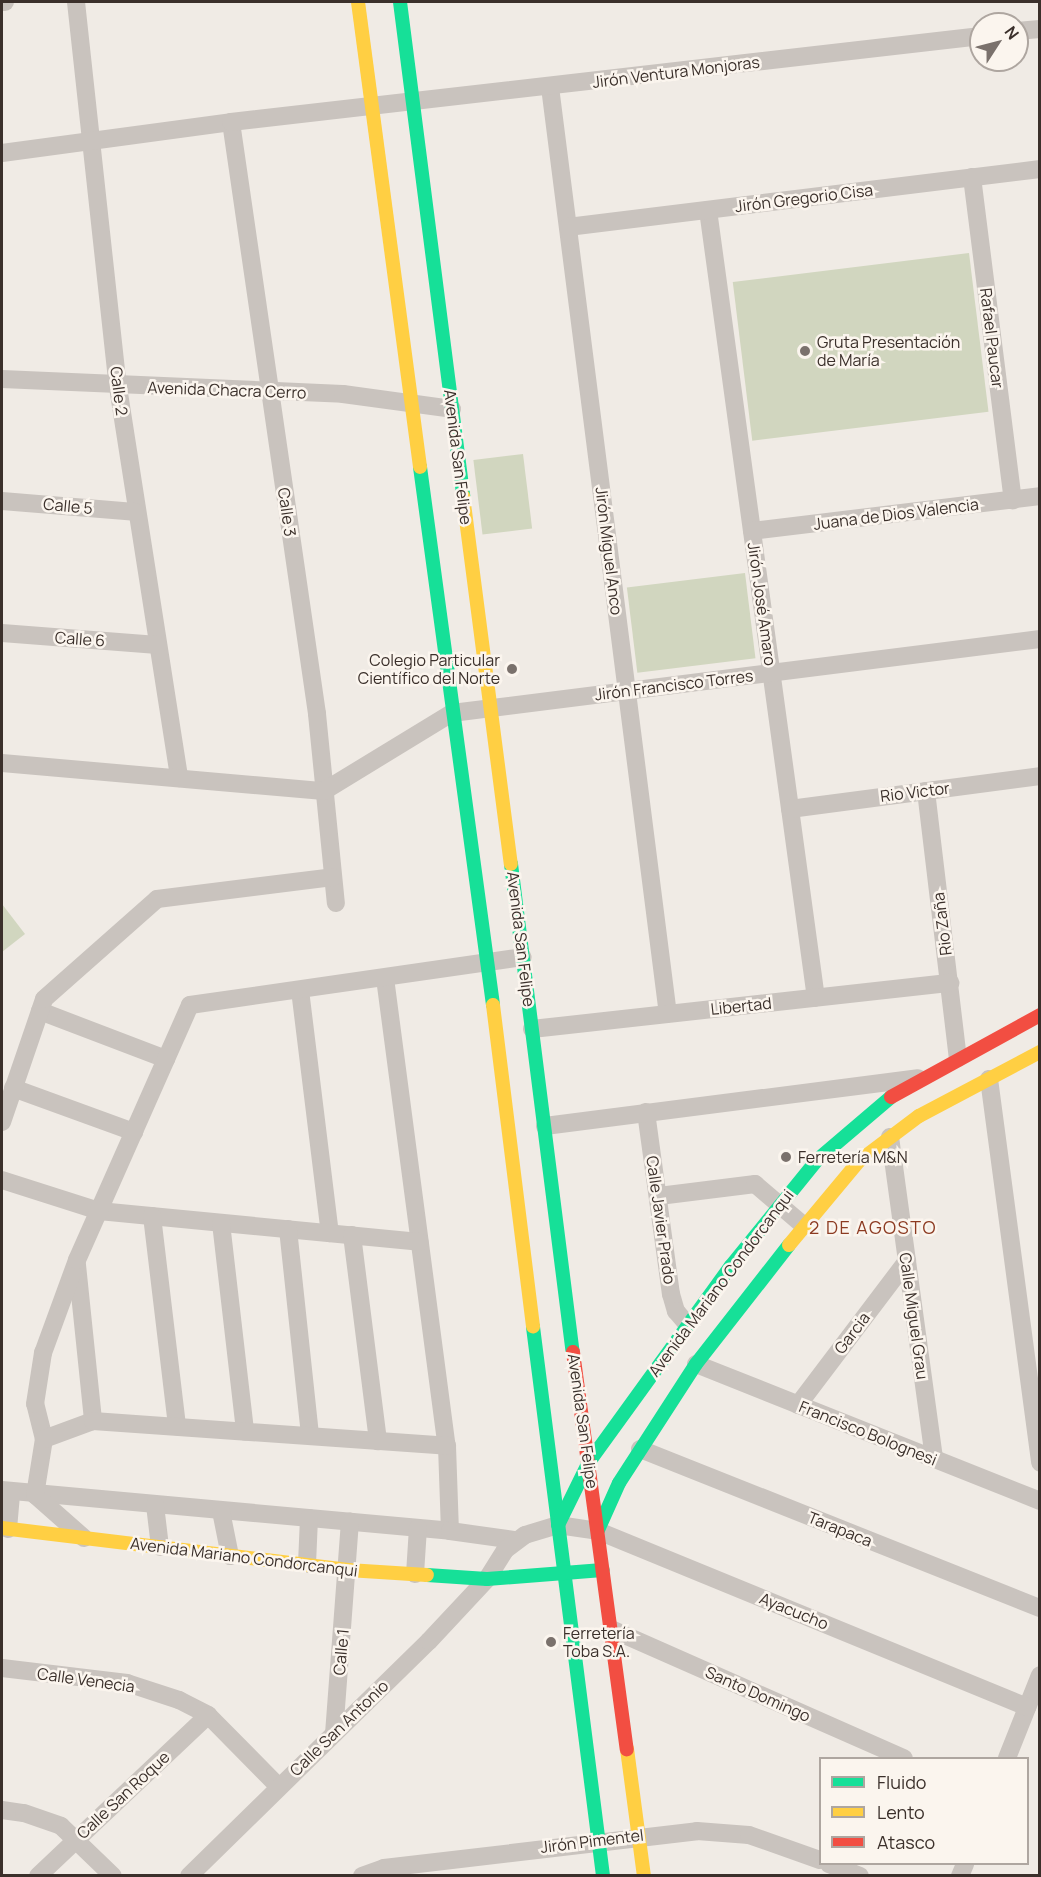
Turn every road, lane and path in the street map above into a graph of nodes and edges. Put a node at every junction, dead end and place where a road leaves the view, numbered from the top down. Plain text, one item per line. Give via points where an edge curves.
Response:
1 (76, 2) edge
2 (358, 2) edge
3 (400, 2) edge
4 (969, 37) edge
5 (550, 87) junction
6 (412, 104) junction
7 (371, 106) junction
8 (231, 122) junction
9 (91, 142) junction
10 (2, 153) edge
11 (1040, 169) edge
12 (972, 177) junction
13 (708, 210) junction
14 (568, 227) junction
15 (2, 379) edge
16 (118, 387) junction
17 (268, 389) junction
18 (411, 403) junction
19 (452, 409) junction
20 (1040, 496) edge
21 (1013, 500) junction
22 (2, 501) edge
23 (135, 512) junction
24 (752, 531) junction
25 (2, 633) edge
26 (1040, 639) edge
27 (158, 645) junction
28 (771, 672) junction
29 (627, 691) junction
30 (491, 708) junction
31 (452, 713) junction
32 (2, 763) edge
33 (1040, 776) edge
34 (179, 778) junction
35 (324, 791) junction
36 (926, 791) junction
37 (790, 809) junction
38 (333, 878) junction
39 (336, 903) dead end
40 (523, 957) junction
41 (487, 962) junction
42 (385, 978) junction
43 (950, 983) junction
44 (300, 990) junction
45 (816, 998) junction
46 (40, 1011) junction
47 (668, 1014) junction
48 (1040, 1015) edge
49 (532, 1029) junction
50 (1040, 1052) edge
51 (958, 1058) junction
52 (166, 1059) junction
53 (925, 1077) junction
54 (988, 1079) junction
55 (13, 1088) junction
56 (646, 1112) junction
57 (2, 1122) edge
58 (545, 1126) junction
59 (134, 1132) junction
60 (890, 1137) junction
61 (2, 1180) edge
62 (659, 1196) junction
63 (780, 1205) junction
64 (99, 1211) junction
65 (152, 1216) junction
66 (221, 1222) junction
67 (803, 1225) junction
68 (288, 1229) junction
69 (330, 1233) junction
70 (352, 1235) junction
71 (420, 1242) junction
72 (77, 1260) junction
73 (907, 1262) junction
74 (687, 1324) junction
75 (696, 1364) junction
76 (798, 1405) junction
77 (93, 1421) junction
78 (177, 1427) junction
79 (245, 1432) junction
80 (310, 1436) junction
81 (44, 1439) junction
82 (378, 1441) junction
83 (447, 1446) junction
84 (640, 1449) junction
85 (934, 1459) junction
86 (589, 1462) junction
87 (1040, 1463) edge
88 (6, 1491) edge
89 (35, 1495) junction
90 (1040, 1501) edge
91 (155, 1505) junction
92 (221, 1511) junction
93 (309, 1518) junction
94 (351, 1522) junction
95 (558, 1526) junction
96 (418, 1528) junction
97 (5, 1529) edge
98 (450, 1531) junction
99 (598, 1531) junction
100 (84, 1538) junction
101 (515, 1540) junction
102 (160, 1547) junction
103 (230, 1556) junction
104 (307, 1564) junction
105 (348, 1570) junction
106 (603, 1570) junction
107 (415, 1574) junction
108 (565, 1575) junction
109 (487, 1578) junction
110 (1040, 1608) edge
111 (611, 1629) junction
112 (2, 1668) edge
113 (1040, 1675) edge
114 (1027, 1707) junction
115 (208, 1715) junction
116 (334, 1734) junction
117 (902, 1757) edge
118 (1007, 1757) edge
119 (279, 1787) junction
120 (2, 1810) edge
121 (639, 1835) junction
122 (77, 1839) junction
123 (598, 1840) junction
124 (819, 1860) edge
125 (834, 1865) edge
126 (38, 1875) edge
127 (113, 1875) edge
128 (189, 1875) edge
129 (362, 1875) edge
130 (603, 1875) edge
131 (644, 1875) edge
132 (860, 1875) edge

1 - 9 street, Calle 2
2 - 7 main road
3 - 6 main road, Avenida San Felipe
4 - 5 street, Jirón Ventura Monjoras
5 - 6 street, Jirón Ventura Monjoras
5 - 14 street, Jirón Miguel Anco
6 - 7 street, Jirón Ventura Monjoras
6 - 19 main road, Avenida San Felipe
7 - 8 street, Jirón Ventura Monjoras
7 - 18 main road
8 - 9 street, Jirón Ventura Monjoras
8 - 17 street, Calle 3
9 - 10 street, Jirón Ventura Monjoras
9 - 16 street, Calle 2
11 - 12 street, Jirón Gregorio Cisa
12 - 13 street, Jirón Gregorio Cisa
12 - 21 street, Rafael Paucar
13 - 14 street, Jirón Gregorio Cisa
13 - 24 street, Jirón José Amaro
14 - 29 street, Jirón Miguel Anco
15 - 16 street, Avenida Chacra Cerro
16 - 17 street, Avenida Chacra Cerro
16 - 23 street, Calle 2
17 - 18 street, Avenida Chacra Cerro
17 - 35 street, Calle 3
18 - 19 street, Avenida Chacra Cerro
18 - 31 main road
19 - 30 main road, Avenida San Felipe
20 - 21 street, Juana de Dios Valencia
21 - 24 street, Juana de Dios Valencia
22 - 23 street, Calle 5
23 - 27 street, Calle 2
24 - 28 street, Jirón José Amaro
25 - 27 street, Calle 6
26 - 28 street, Jirón Francisco Torres
27 - 34 street, Calle 2
28 - 29 street, Jirón Francisco Torres
28 - 37 street, Jirón José Amaro
29 - 30 street, Jirón Francisco Torres
29 - 47 street, Jirón Miguel Anco
30 - 31 street, Jirón Francisco Torres
30 - 40 main road, Avenida San Felipe
31 - 35 street
31 - 41 main road
32 - 34 street
33 - 36 street, Rio Victor
34 - 35 street
35 - 38 street, Calle 3
36 - 37 street, Rio Victor
36 - 43 street, Rio Zaña
37 - 45 street, Jirón José Amaro
38 - 39 street, Calle 3
38 - 46 street via 157,899 44,999
40 - 41 street
40 - 49 main road, Avenida San Felipe
41 - 42 street
41 - 95 main road
42 - 44 street
42 - 71 street
43 - 45 street, Libertad
43 - 51 street, Rio Zaña
44 - 52 street via 190,1005
44 - 69 street
45 - 47 street, Libertad
46 - 52 street
46 - 55 street
47 - 49 street, Libertad
48 - 51 main road, Avenida Mariano Condorcanqui
49 - 58 main road, Avenida San Felipe
50 - 54 main road, Avenida Mariano Condorcanqui
51 - 53 main road, Avenida Mariano Condorcanqui
52 - 59 street
53 - 56 street
53 - 63 main road, Avenida Mariano Condorcanqui via 884,1101 846,1131
54 - 60 main road, Avenida Mariano Condorcanqui via 919,1116
54 - 87 street
55 - 57 street
55 - 59 street
56 - 58 street
56 - 62 street, Calle Javier Prado
58 - 86 main road, Avenida San Felipe
59 - 64 street
60 - 67 main road, Avenida Mariano Condorcanqui via 859,1161
60 - 73 street, Calle Miguel Grau
61 - 64 street
62 - 63 street via 755,1184
62 - 74 street, Calle Javier Prado via 671,1294 676,1311
63 - 67 street
63 - 74 main road, Avenida Mariano Condorcanqui
64 - 65 street
64 - 72 street
65 - 66 street
65 - 78 street
66 - 68 street
66 - 79 street
67 - 75 main road, Avenida Mariano Condorcanqui
68 - 69 street
68 - 80 street
69 - 70 street
70 - 71 street
70 - 82 street
71 - 83 street
72 - 77 street
72 - 81 street via 43,1353 35,1404
73 - 76 street, Garcia
73 - 85 street, Calle Miguel Grau
74 - 86 main road, Avenida Mariano Condorcanqui
75 - 76 street, Francisco Bolognesi
75 - 84 main road, Avenida Mariano Condorcanqui
76 - 85 street, Francisco Bolognesi
77 - 78 street
77 - 81 street
78 - 79 street
79 - 80 street
80 - 82 street
81 - 89 street
82 - 83 street
83 - 98 street
84 - 99 main road, Avenida Mariano Condorcanqui via 619,1483
84 - 110 street, Tarapaca
85 - 90 street, Francisco Bolognesi
86 - 95 main road, Avenida Mariano Condorcanqui
86 - 99 main road, Avenida San Felipe
88 - 89 street
88 - 97 street
89 - 91 street
89 - 100 street
91 - 92 street
91 - 102 street
92 - 93 street
92 - 103 street
93 - 94 street
93 - 104 street
94 - 96 street
94 - 105 street, Calle 1
95 - 99 street, Ayacucho
95 - 101 street
95 - 108 main road
96 - 98 street
96 - 107 street
97 - 100 main road, Avenida Mariano Condorcanqui
98 - 101 street
99 - 106 main road, Avenida San Felipe
99 - 114 street, Ayacucho
100 - 102 main road, Avenida Mariano Condorcanqui
101 - 109 street
102 - 103 main road, Avenida Mariano Condorcanqui
103 - 104 main road, Avenida Mariano Condorcanqui
104 - 105 main road, Avenida Mariano Condorcanqui
105 - 107 main road, Avenida Mariano Condorcanqui
105 - 116 street, Calle 1
106 - 108 main road, Avenida Mariano Condorcanqui
106 - 111 main road, Avenida San Felipe
107 - 109 main road, Avenida Mariano Condorcanqui
108 - 109 main road, Avenida Mariano Condorcanqui
108 - 123 main road
109 - 116 street, Calle San Antonio
111 - 117 street, Santo Domingo
111 - 121 main road, Avenida San Felipe
112 - 115 street, Calle Venecia via 127,1683 179,1700
113 - 114 street
114 - 118 street
115 - 119 street, Calle Venecia
115 - 122 street, Calle San Roque
116 - 119 street, Calle San Antonio
119 - 128 street, Calle San Antonio
120 - 122 street via 45,1819
121 - 123 street, Jirón Pimentel
121 - 124 street, Jirón Pimentel via 723,1831 749,1835
121 - 131 main road, Avenida San Felipe
122 - 126 street, Calle San Roque
122 - 127 street
123 - 129 street, Jirón Pimentel via 384,1868
123 - 130 main road
125 - 132 street

